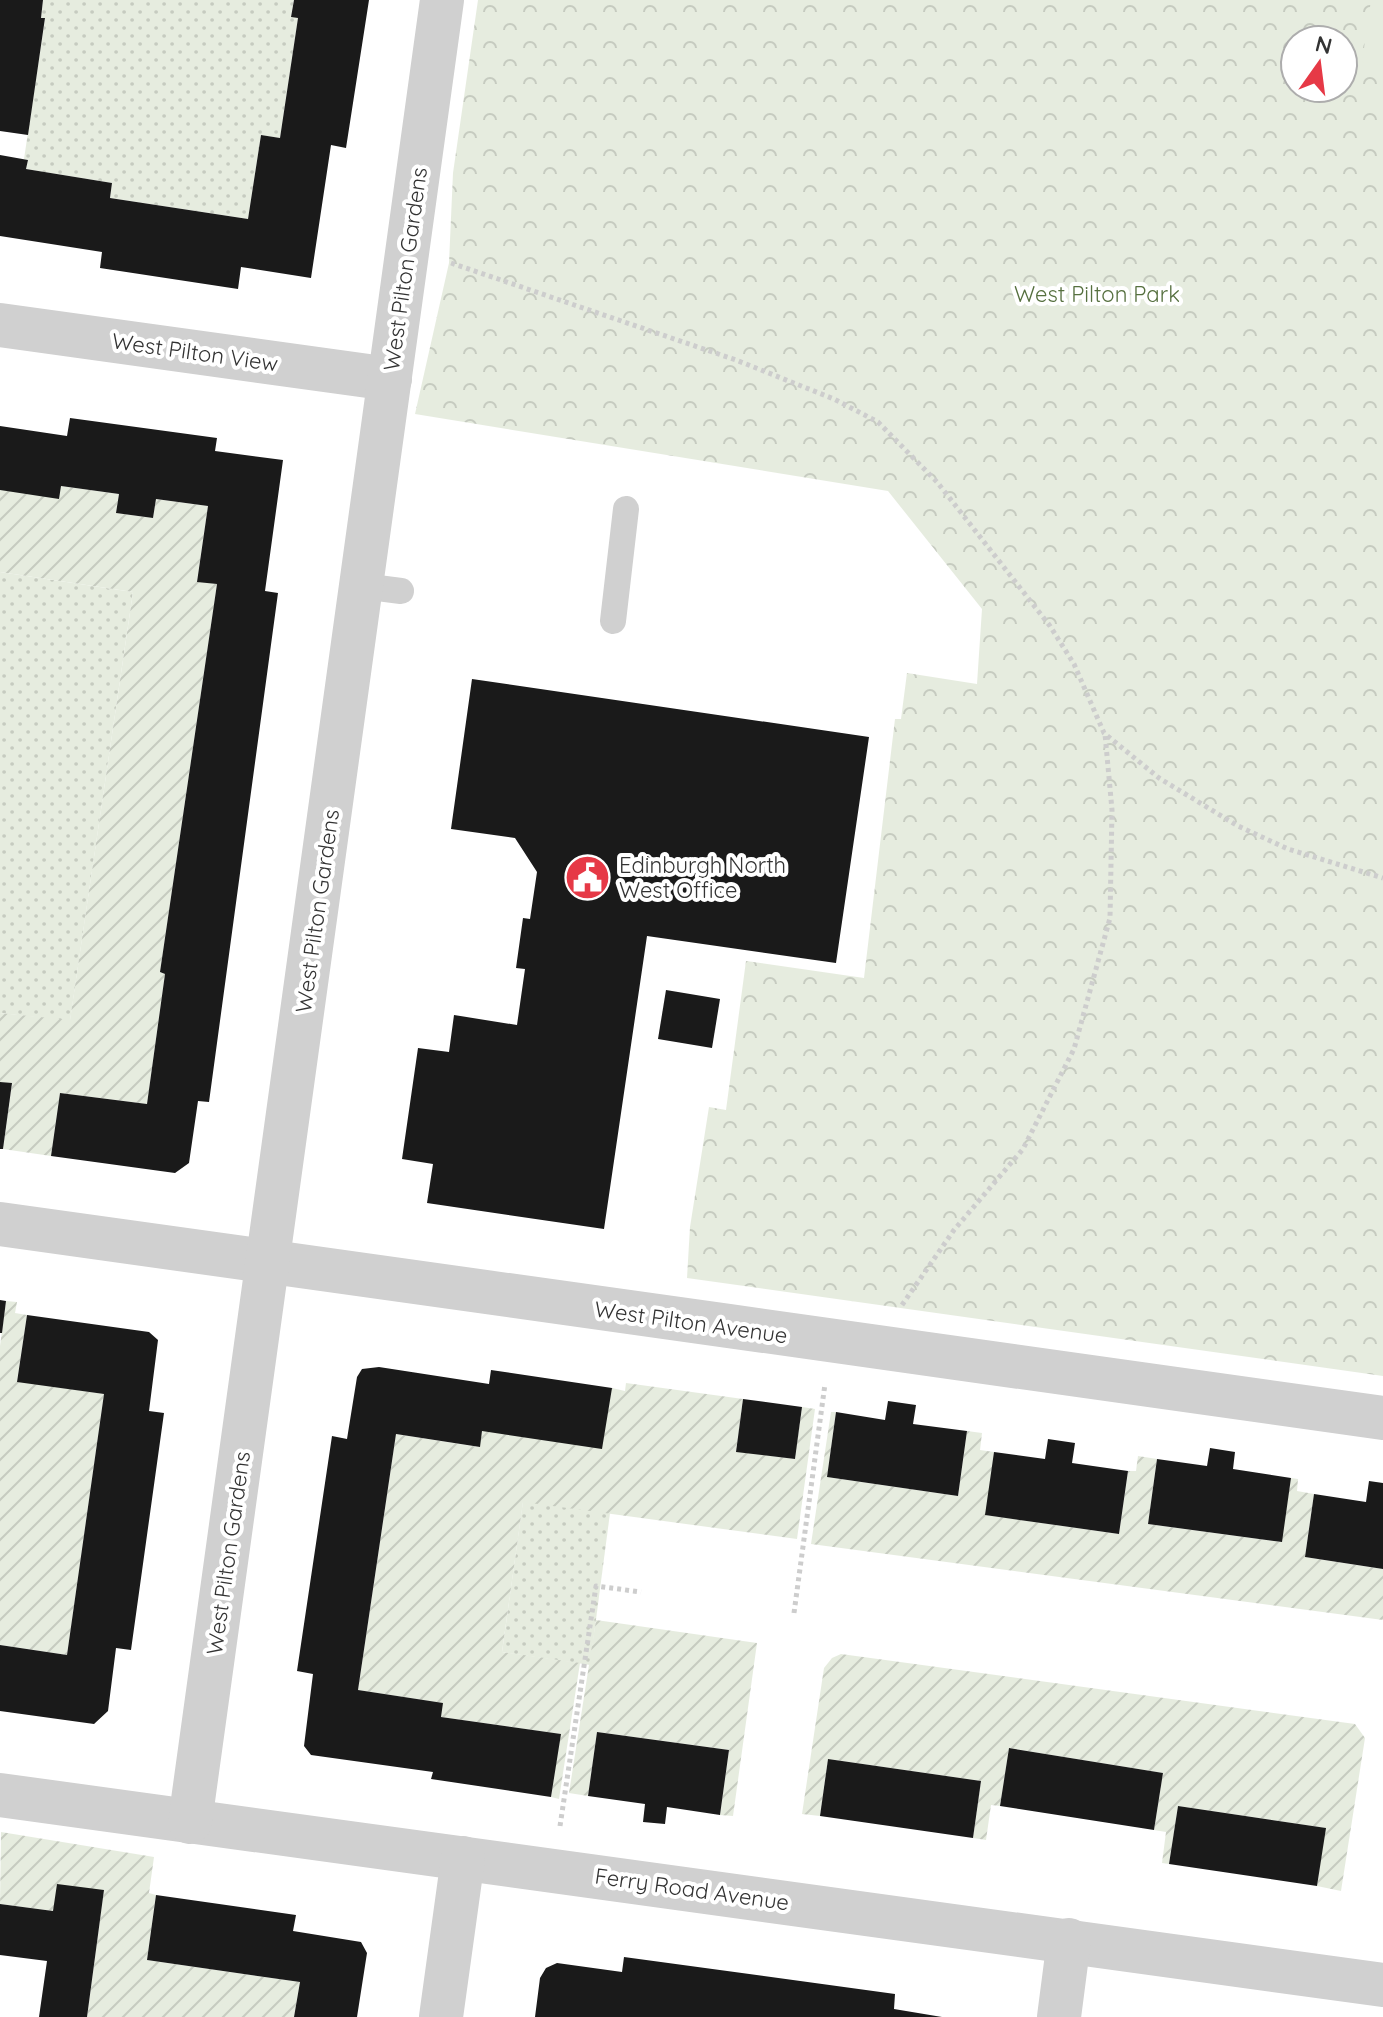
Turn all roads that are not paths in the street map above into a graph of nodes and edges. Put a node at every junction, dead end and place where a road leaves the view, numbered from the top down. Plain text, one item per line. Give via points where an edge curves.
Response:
1 (442, 0) edge
2 (0, 325) edge
3 (390, 379) junction
4 (626, 509) dead end
5 (613, 621) dead end
6 (0, 1224) edge
7 (269, 1260) junction
8 (1383, 1418) edge
9 (0, 1795) edge
10 (190, 1822) junction
11 (463, 1858) junction
12 (1069, 1940) junction
13 (1383, 1985) edge
14 (441, 2017) edge
15 (1059, 2017) edge

1 - 3 street, West Pilton Gardens
2 - 3 street, West Pilton View
3 - 7 street, West Pilton Gardens via 381,588
4 - 5 lane
6 - 7 street, West Pilton Avenue
7 - 8 street, West Pilton Avenue
7 - 10 street, West Pilton Gardens
9 - 10 street, Ferry Road Avenue
10 - 11 street, Ferry Road Avenue
11 - 12 street, Ferry Road Avenue
11 - 14 street
12 - 13 street, Ferry Road Avenue
12 - 15 street

